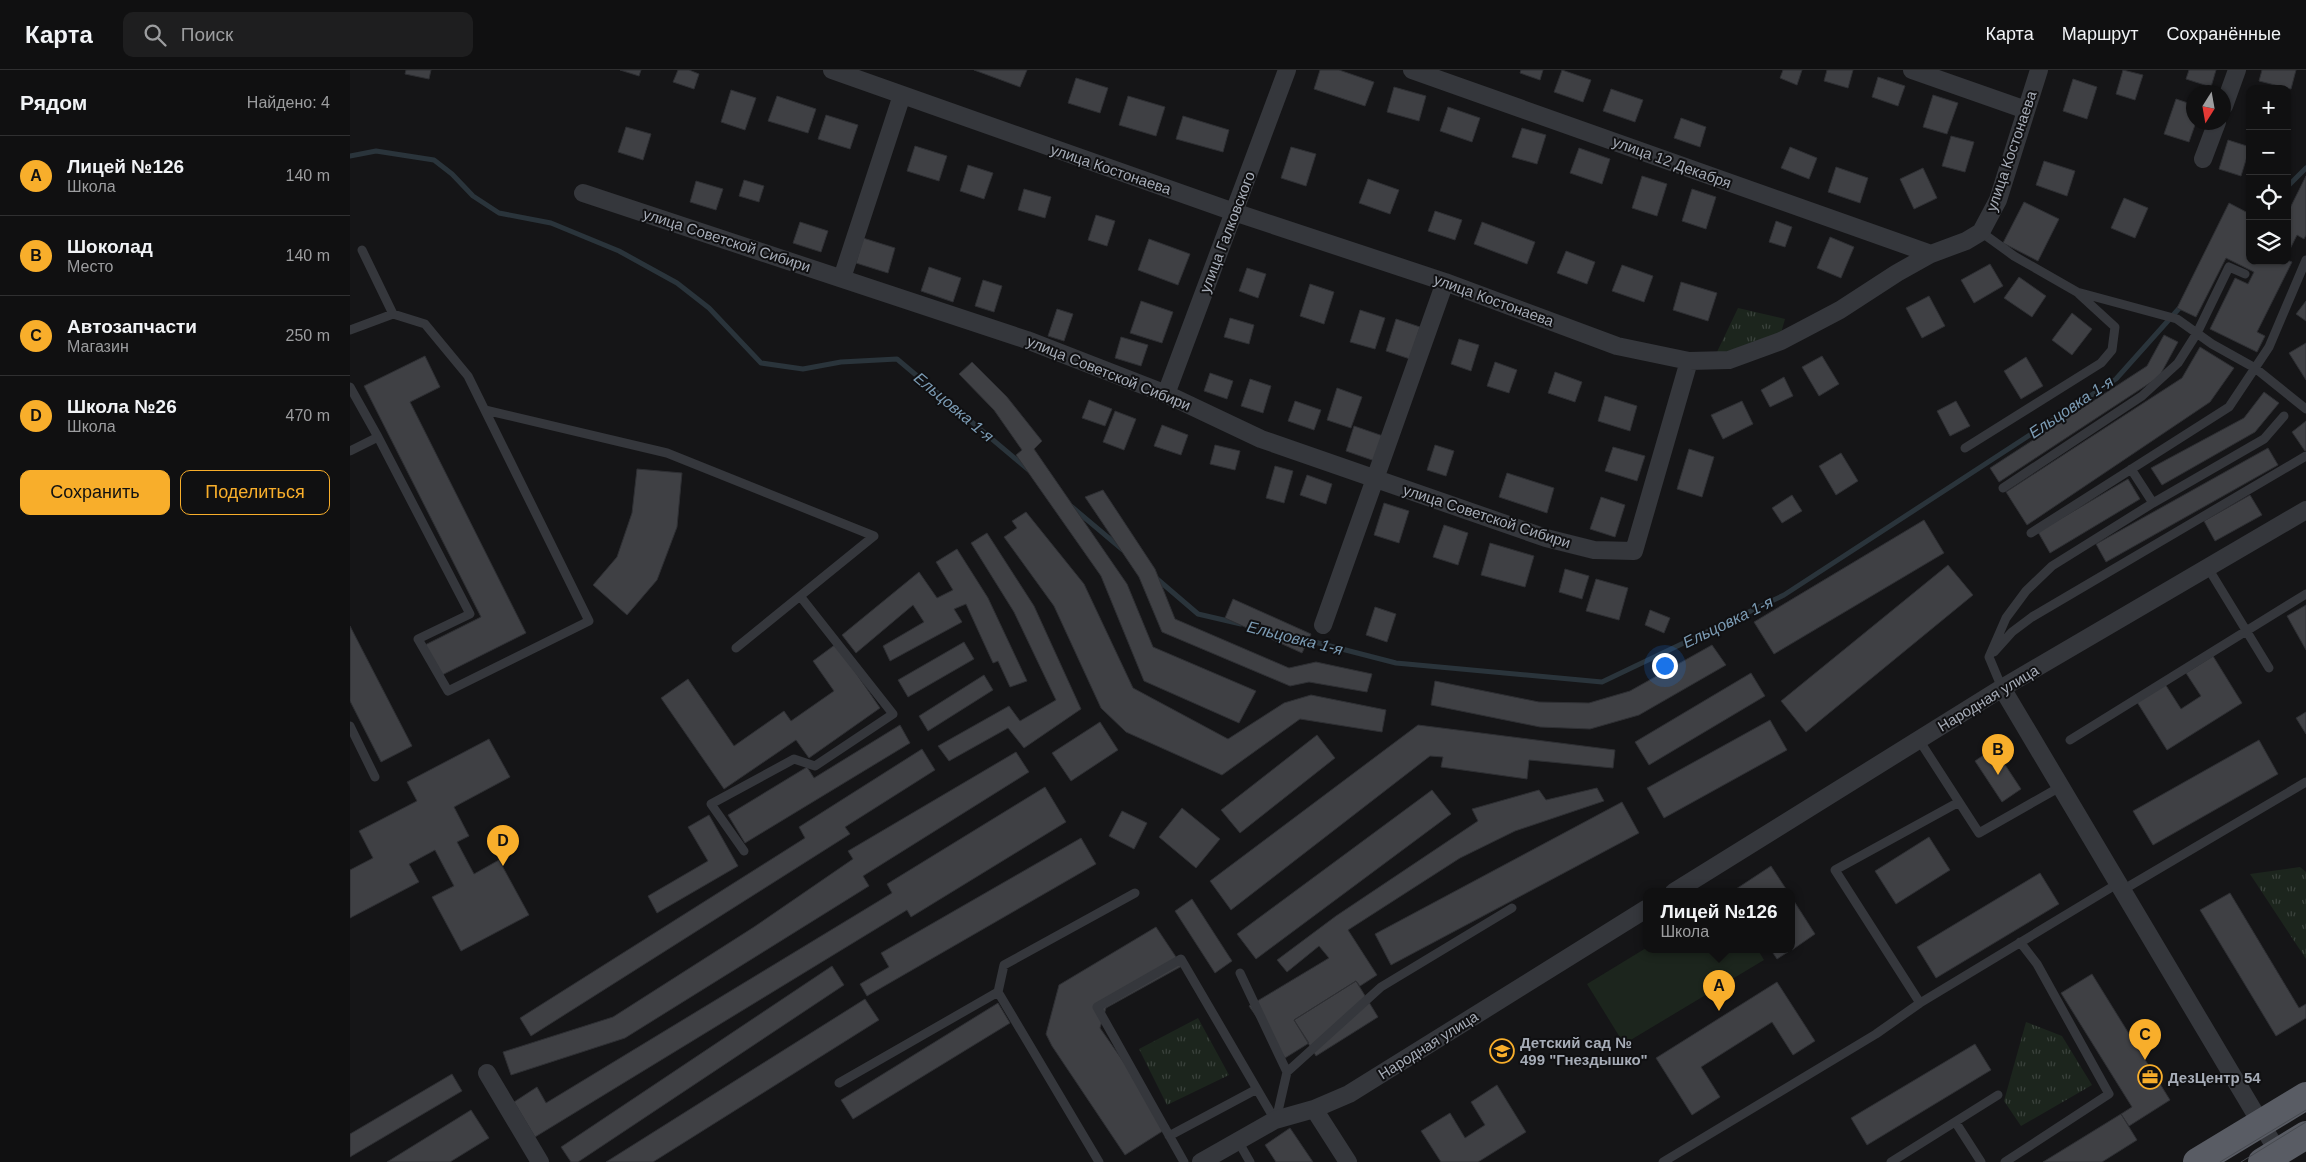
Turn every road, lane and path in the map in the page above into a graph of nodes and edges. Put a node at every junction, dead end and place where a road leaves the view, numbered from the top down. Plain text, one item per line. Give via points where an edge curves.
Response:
1 (832, 70) edge
2 (1287, 70) edge
3 (1412, 70) edge
4 (1912, 70) edge
5 (2039, 70) edge
6 (2238, 70) edge
7 (2231, 88) edge
8 (902, 95) junction
9 (2026, 110) junction
10 (2214, 130) edge
11 (2203, 159) dead end
12 (583, 193) dead end
13 (1234, 212) junction
14 (1981, 232) junction
15 (362, 250) dead end
16 (1931, 254) junction
17 (2306, 260) edge
18 (2245, 274) dead end
19 (842, 278) junction
20 (1445, 282) junction
21 (2077, 292) junction
22 (393, 314) junction
23 (350, 330) edge
24 (2197, 333) junction
25 (1689, 361) junction
26 (2255, 368) junction
27 (350, 387) edge
28 (1166, 394) junction
29 (2306, 409) edge
30 (485, 410) junction
31 (2284, 416) dead end
32 (378, 437) junction
33 (1964, 448) dead end
34 (350, 451) edge
35 (2306, 456) edge
36 (2131, 469) junction
37 (1374, 479) junction
38 (2003, 488) dead end
39 (2153, 503) junction
40 (2306, 510) edge
41 (2031, 532) dead end
42 (2208, 568) junction
43 (2306, 594) edge
44 (800, 596) junction
45 (1323, 625) dead end
46 (2246, 631) junction
47 (736, 648) dead end
48 (1988, 658) junction
49 (2269, 668) dead end
50 (2002, 688) junction
51 (350, 726) edge
52 (1919, 740) junction
53 (2070, 740) dead end
54 (375, 777) dead end
55 (2306, 782) edge
56 (2060, 787) junction
57 (1959, 802) junction
58 (744, 851) dead end
59 (2119, 887) junction
60 (1680, 888) edge
61 (1135, 893) dead end
62 (1512, 908) dead end
63 (1643, 911) edge
64 (2020, 942) junction
65 (1240, 973) dead end
66 (998, 992) junction
67 (1920, 1003) junction
68 (1287, 1072) junction
69 (487, 1073) dead end
70 (839, 1083) dead end
71 (1257, 1089) junction
72 (1998, 1096) dead end
73 (2306, 1096) edge
74 (1314, 1109) junction
75 (1276, 1120) junction
76 (2262, 1122) junction
77 (1956, 1123) junction
78 (2306, 1135) edge
79 (1170, 1136) junction
80 (1238, 1141) junction
81 (2270, 1157) edge
82 (540, 1162) edge
83 (1098, 1162) edge
84 (1184, 1162) edge
85 (1201, 1162) edge
86 (1250, 1162) edge
87 (1348, 1162) edge
88 (1663, 1162) edge
89 (1891, 1162) edge
90 (1981, 1162) edge
91 (2005, 1162) edge
92 (2197, 1162) edge

1 - 8 street, улица Костонаева
2 - 13 street, улица Галковского
3 - 16 street, улица 12 Декабря
4 - 9 street
5 - 9 street, улица Костонаева
6 - 7 street
8 - 13 street, улица Костонаева
8 - 19 street
9 - 14 street, улица Костонаева via 1998,200
10 - 11 street
12 - 19 street, улица Советской Сибири
13 - 20 street, улица Костонаева
13 - 28 street, улица Галковского
14 - 16 street, улица Костонаева
14 - 21 lane via 2014,256
15 - 22 lane
16 - 25 street, улица Костонаева via 1840,310 1781,341 1729,360
17 - 26 lane via 2269,346
18 - 24 lane via 2229,267
19 - 28 street, улица Советской Сибири via 1027,340
20 - 25 street, улица Костонаева via 1617,346
20 - 37 street
21 - 24 lane via 2177,319
21 - 33 lane via 2115,327 2112,350 2101,363
22 - 23 lane
22 - 30 lane via 425,324 468,376
24 - 26 lane
24 - 38 lane via 2178,363 2142,396
25 - 37 street, улица Советской Сибири via 1634,551 1594,550 1546,538
26 - 29 lane
26 - 36 lane via 2229,407
27 - 32 lane
28 - 37 street, улица Советской Сибири via 1260,439
30 - 32 lane via 589,621 448,691 418,639 470,614
30 - 44 lane via 667,453 874,536
31 - 39 lane via 2264,439
32 - 34 lane
35 - 48 lane via 2032,617 2012,632
36 - 39 lane
36 - 41 lane
37 - 45 street
39 - 48 lane via 2052,566 2026,591 2006,618
40 - 42 street, Народная улица
42 - 46 lane
42 - 50 street, Народная улица
43 - 46 lane
44 - 47 lane
44 - 58 lane via 893,714 815,766 794,759 711,804
46 - 49 lane
46 - 53 lane
48 - 50 lane
50 - 52 street, Народная улица
50 - 56 street
51 - 54 lane
52 - 57 lane
52 - 60 street, Народная улица
55 - 59 lane
56 - 57 lane via 1979,833
56 - 59 street
57 - 67 lane via 1835,870
59 - 64 lane
59 - 76 street
61 - 66 lane via 1004,965
62 - 68 lane via 1381,987
63 - 74 street, Народная улица via 1350,1094
64 - 67 lane
64 - 91 lane via 2037,964 2109,1094
65 - 68 lane
66 - 70 lane
66 - 83 lane
67 - 88 lane via 1876,1034
68 - 75 lane
69 - 82 street
71 - 75 lane
71 - 79 lane
71 - 79 lane via 1181,959 1097,1007
72 - 77 lane
73 - 76 highway
74 - 75 street, Народная улица
74 - 87 street
75 - 80 street, Народная улица
76 - 81 street
76 - 92 highway
77 - 89 lane
77 - 90 lane
78 - 81 highway
79 - 84 lane
80 - 85 street, Народная улица
80 - 86 lane

